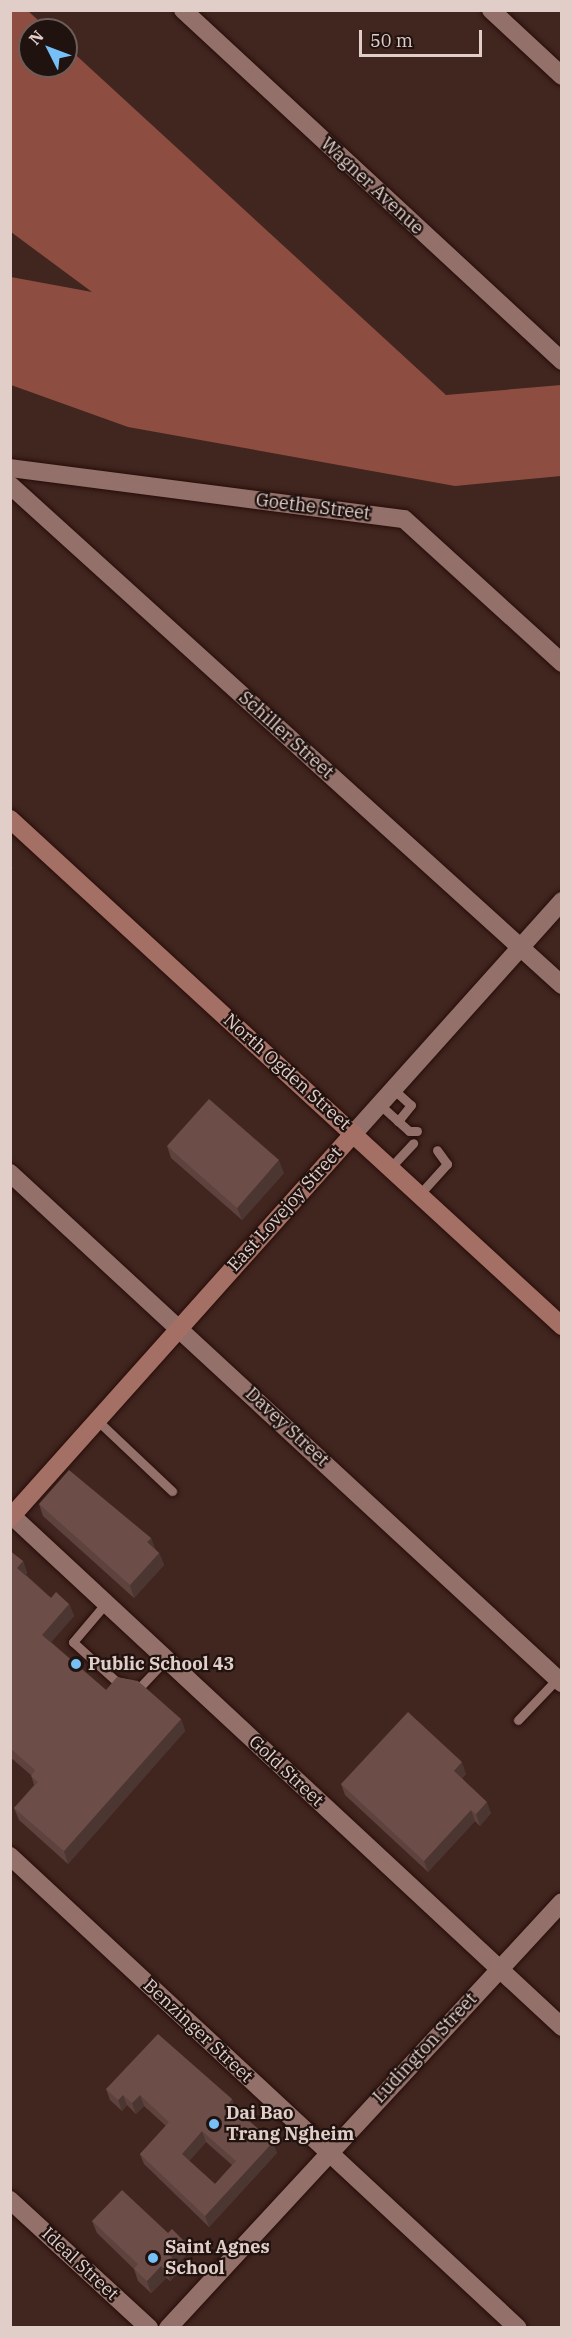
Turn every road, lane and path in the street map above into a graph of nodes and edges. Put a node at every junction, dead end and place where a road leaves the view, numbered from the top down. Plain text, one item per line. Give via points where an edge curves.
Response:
1 (183, 10) edge
2 (491, 10) edge
3 (561, 76) edge
4 (561, 361) edge
5 (10, 468) edge
6 (10, 485) edge
7 (561, 663) edge
8 (10, 819) edge
9 (561, 901) edge
10 (520, 947) junction
11 (561, 985) edge
12 (393, 1089) junction
13 (379, 1104) junction
14 (398, 1120) junction
15 (354, 1133) junction
16 (436, 1155) dead end
17 (390, 1168) junction
18 (10, 1173) edge
19 (419, 1195) junction
20 (561, 1326) edge
21 (180, 1327) junction
22 (98, 1421) junction
23 (172, 1491) dead end
24 (11, 1516) edge
25 (106, 1603) junction
26 (166, 1659) junction
27 (559, 1681) edge
28 (518, 1720) dead end
29 (10, 1856) edge
30 (561, 1902) edge
31 (499, 1969) junction
32 (561, 2027) edge
33 (329, 2152) junction
34 (10, 2200) edge
35 (149, 2328) edge
36 (168, 2328) edge
37 (518, 2328) edge

1 - 4 street, Wagner Avenue
2 - 3 street
5 - 7 street, Goethe Street via 404,519
6 - 10 street, Schiller Street
8 - 15 street, North Ogden Street
9 - 10 street, East Lovejoy Street
10 - 11 street, Schiller Street
10 - 12 street, East Lovejoy Street
12 - 13 street, East Lovejoy Street
12 - 14 lane via 411,1105
13 - 14 lane
13 - 15 street, East Lovejoy Street
14 - 17 lane via 413,1136
15 - 17 street, North Ogden Street
15 - 21 street, East Lovejoy Street
16 - 19 lane via 447,1164
17 - 19 street, North Ogden Street
18 - 21 street, Davey Street
19 - 20 street, North Ogden Street
21 - 22 street, East Lovejoy Street
21 - 27 street, Davey Street
22 - 23 lane
22 - 24 street, East Lovejoy Street
24 - 25 street, Gold Street
25 - 26 street, Gold Street
25 - 26 lane via 73,1642 116,1681 140,1687
26 - 31 street, Gold Street
27 - 28 lane
29 - 33 street, Benzinger Street
30 - 31 street, Ludington Street
31 - 32 street, Gold Street
31 - 33 street, Ludington Street
33 - 36 street, Ludington Street
33 - 37 street, Benzinger Street
34 - 35 street, Ideal Street

